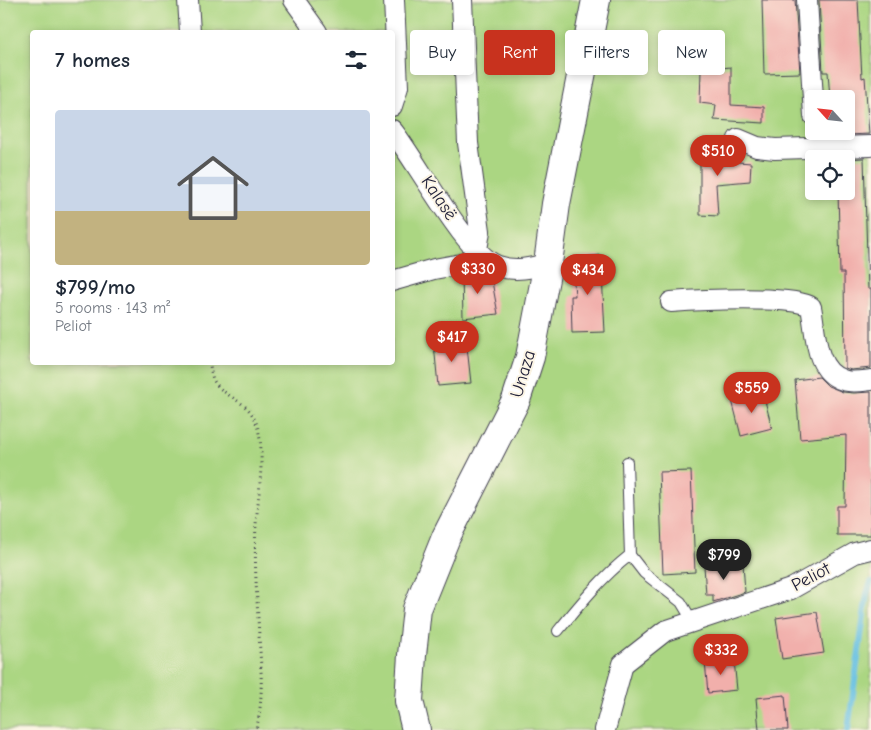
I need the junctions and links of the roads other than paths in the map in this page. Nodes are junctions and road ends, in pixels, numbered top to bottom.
1 (188, 0) edge
2 (294, 0) edge
3 (462, 0) edge
4 (596, 0) edge
5 (807, 0) edge
6 (398, 1) edge
7 (190, 30) edge
8 (316, 30) edge
9 (812, 90) edge
10 (395, 96) edge
11 (395, 134) edge
12 (738, 139) dead end
13 (815, 140) edge
14 (871, 146) edge
15 (476, 250) junction
16 (548, 263) junction
17 (395, 280) edge
18 (671, 302) dead end
19 (871, 380) edge
20 (627, 462) dead end
21 (871, 549) edge
22 (630, 555) junction
23 (694, 622) junction
24 (558, 632) dead end
25 (416, 730) edge
26 (606, 730) edge

1 - 7 street
2 - 8 street
3 - 15 street
4 - 16 main road, Unaza
5 - 9 street
6 - 10 street
11 - 15 street, Kalasë
12 - 13 street
13 - 14 street
15 - 16 street, Kalasë
15 - 17 street
16 - 25 main road, Unaza
18 - 19 street
20 - 22 lane
21 - 23 street, Peliot
22 - 23 lane
22 - 24 lane
23 - 26 street, Peliot

